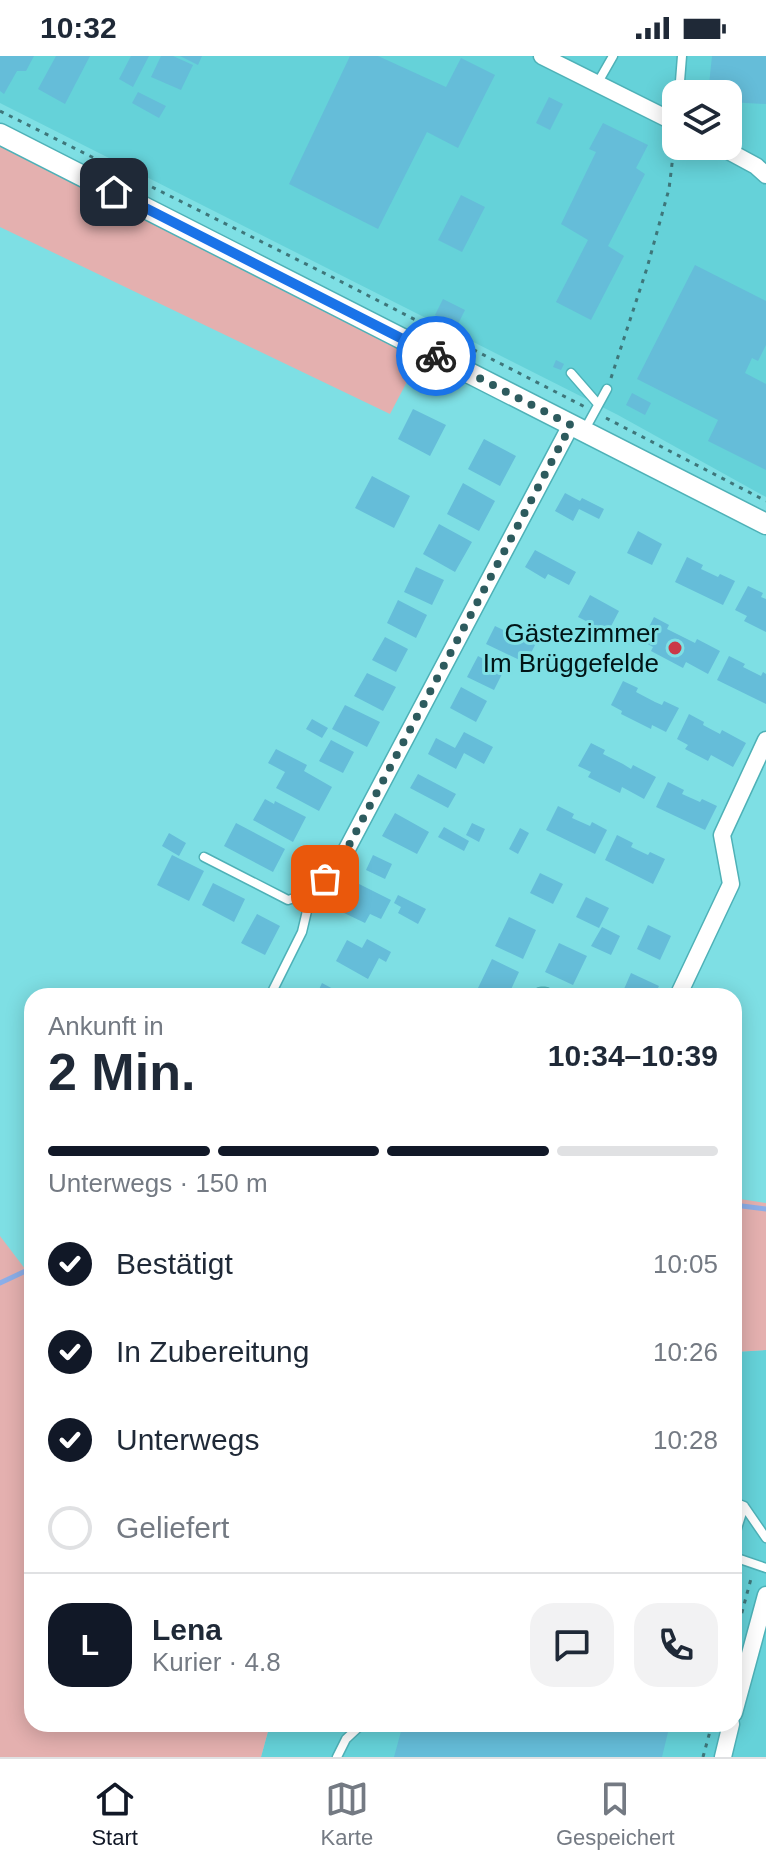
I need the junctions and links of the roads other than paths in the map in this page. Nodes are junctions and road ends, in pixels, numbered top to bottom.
1 (542, 56) edge
2 (613, 56) edge
3 (682, 56) edge
4 (680, 80) edge
5 (597, 84) junction
6 (662, 116) edge
7 (0, 134) edge
8 (742, 158) edge
9 (766, 175) edge
10 (571, 373) dead end
11 (607, 389) road end
12 (596, 408) junction
13 (577, 428) junction
14 (766, 524) edge
15 (766, 740) edge
16 (204, 857) dead end
17 (311, 893) junction
18 (274, 988) edge
19 (682, 988) edge
20 (744, 1506) joint
21 (742, 1512) edge
22 (766, 1538) edge
23 (742, 1560) edge
24 (762, 1566) edge
25 (766, 1595) edge
26 (742, 1684) edge
27 (353, 1732) edge
28 (729, 1732) edge
29 (337, 1757) edge
30 (723, 1757) edge

1 - 5 street
2 - 5 lane
3 - 4 lane
5 - 6 street
7 - 13 street
8 - 9 street
10 - 12 lane
11 - 12 lane
12 - 13 lane
13 - 14 street
13 - 17 street
15 - 19 street
16 - 17 lane
17 - 18 lane
20 - 21 lane
20 - 22 lane
23 - 24 lane
25 - 26 street
27 - 29 lane
28 - 30 street

